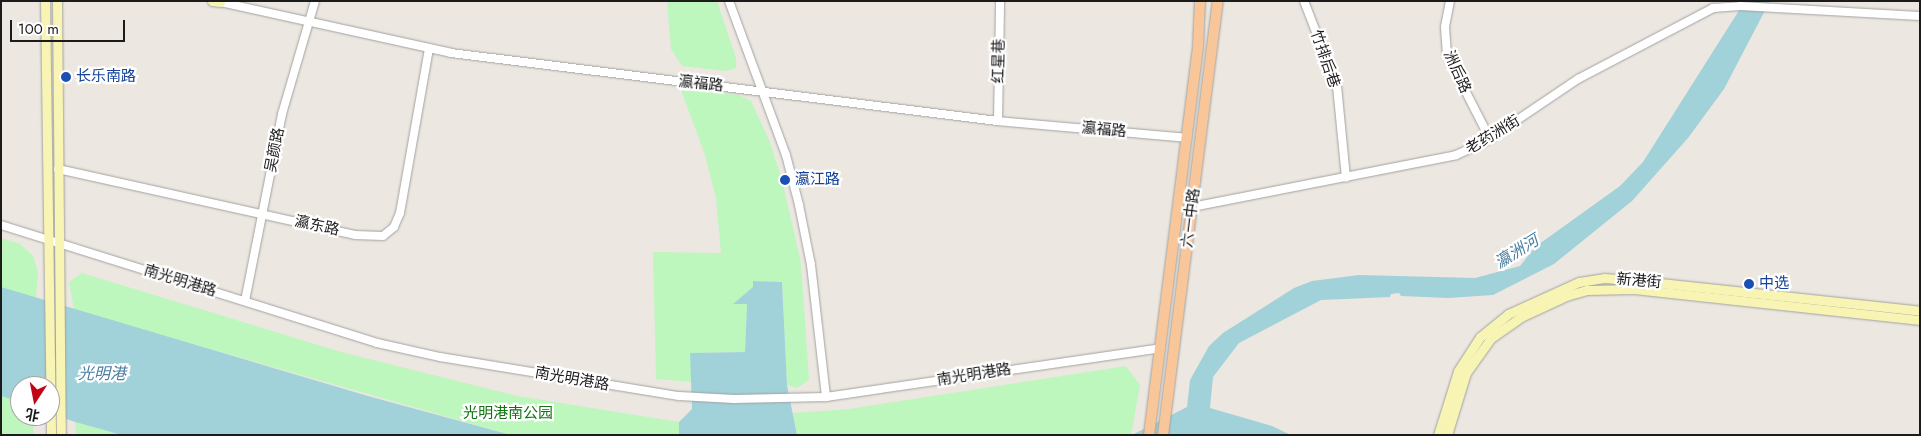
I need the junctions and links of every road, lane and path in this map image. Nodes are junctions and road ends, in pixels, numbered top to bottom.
1 (45, 1) edge
2 (56, 1) edge
3 (315, 1) edge
4 (729, 1) edge
5 (1000, 1) edge
6 (1200, 1) edge
7 (1218, 1) edge
8 (1304, 1) edge
9 (1450, 1) edge
10 (216, 2) edge
11 (1920, 16) edge
12 (308, 22) junction
13 (429, 49) junction
14 (761, 90) junction
15 (998, 121) junction
16 (1187, 138) junction
17 (1490, 139) junction
18 (58, 169) junction
19 (1346, 178) junction
20 (1192, 207) junction
21 (262, 214) junction
22 (1, 225) edge
23 (48, 239) junction
24 (60, 243) junction
25 (245, 301) junction
26 (1920, 311) edge
27 (1920, 320) edge
28 (1160, 348) junction
29 (50, 376) edge
30 (826, 397) junction
31 (61, 435) edge
32 (1149, 435) edge
33 (1163, 435) edge
34 (1438, 435) edge
35 (1447, 435) edge

1 - 23 main road
2 - 18 main road
3 - 12 street, 吴颜路
4 - 14 street
5 - 15 street, 红星巷
6 - 16 main road, 六一中路
7 - 20 main road, 六一中路
8 - 19 street, 竹排后巷
9 - 17 street, 洲后路
10 - 12 street, 瀛福路
11 - 17 street, 老药洲街
12 - 13 street, 瀛福路
12 - 21 street, 吴颜路
13 - 14 street, 瀛福路
13 - 21 street, 瀛东路
14 - 15 street, 瀛福路
14 - 30 street
15 - 16 street, 瀛福路
16 - 28 main road, 六一中路
17 - 19 street, 老药洲街
18 - 21 street, 瀛东路
18 - 24 main road
19 - 20 street, 老药洲街
20 - 33 main road, 六一中路
21 - 25 street, 吴颜路
22 - 23 street, 南光明港路
23 - 24 street, 南光明港路
23 - 29 main road
24 - 25 street, 南光明港路
24 - 31 main road
25 - 30 street, 南光明港路
26 - 34 main road, 新港街
27 - 35 main road, 新港街
28 - 30 street, 南光明港路
28 - 32 main road, 六一中路

